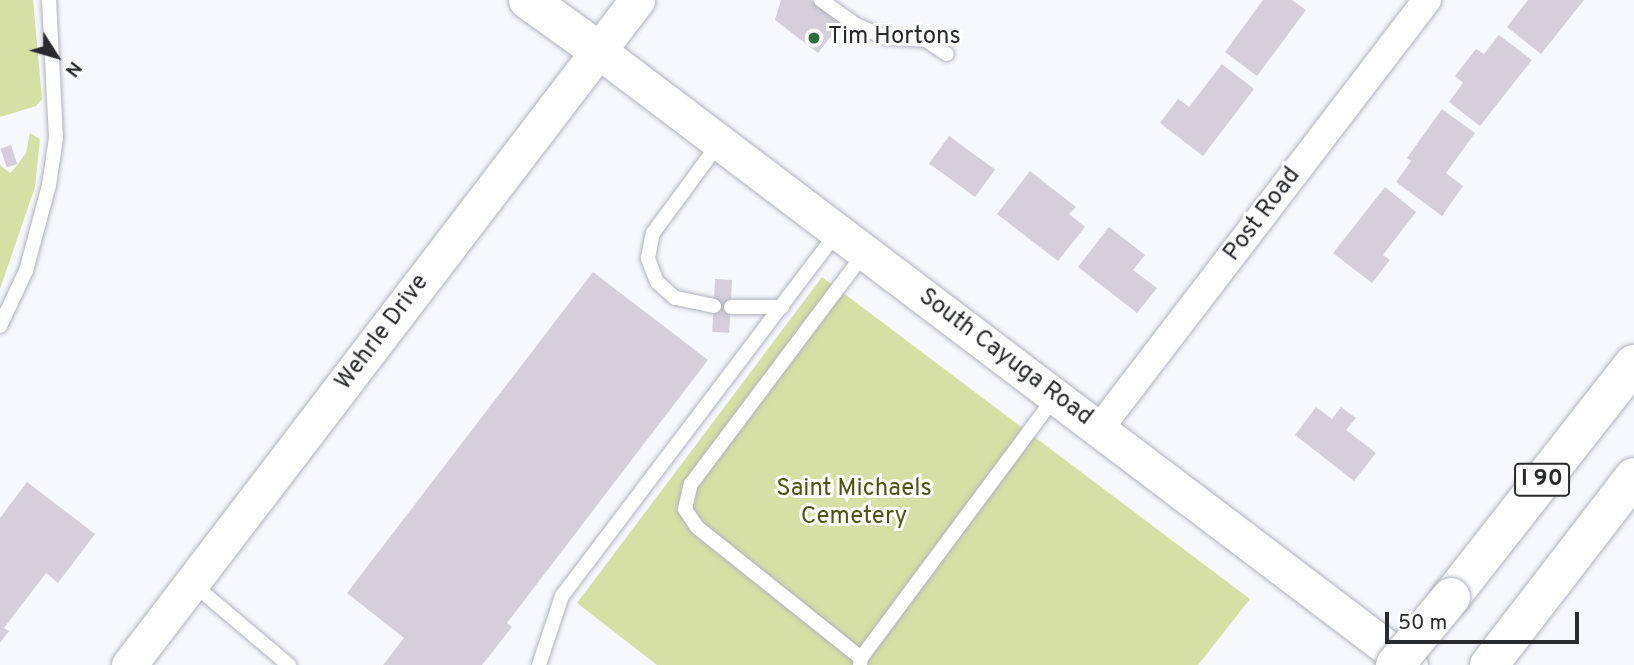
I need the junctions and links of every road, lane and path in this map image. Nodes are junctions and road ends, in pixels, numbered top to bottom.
1 (49, 0) edge
2 (528, 0) edge
3 (638, 0) edge
4 (821, 0) edge
5 (1427, 0) edge
6 (599, 51) junction
7 (947, 54) dead end
8 (720, 142) junction
9 (838, 231) junction
10 (866, 251) junction
11 (714, 306) dead end
12 (731, 307) dead end
13 (782, 307) junction
14 (0, 326) edge
15 (1634, 363) edge
16 (1056, 396) junction
17 (1099, 429) junction
18 (1634, 477) edge
19 (192, 583) junction
20 (1499, 653) edge
21 (861, 662) edge
22 (129, 665) edge
23 (289, 665) edge
24 (539, 665) edge
25 (1395, 665) edge
26 (1410, 665) edge

1 - 14 lane
2 - 6 main road
3 - 6 street, Wehrle Drive
4 - 7 lane
5 - 17 street, Post Road
6 - 8 street, South Cayuga Road
6 - 19 street, Wehrle Drive
8 - 9 street, South Cayuga Road
8 - 11 lane
9 - 10 street, South Cayuga Road
9 - 13 lane
10 - 16 street, South Cayuga Road
10 - 21 lane
12 - 13 lane
13 - 24 lane
15 - 25 main road, I 90, bridge
16 - 17 street, South Cayuga Road
16 - 21 lane
17 - 26 street, South Cayuga Road
18 - 20 main road
19 - 22 street, Wehrle Drive
19 - 23 lane

